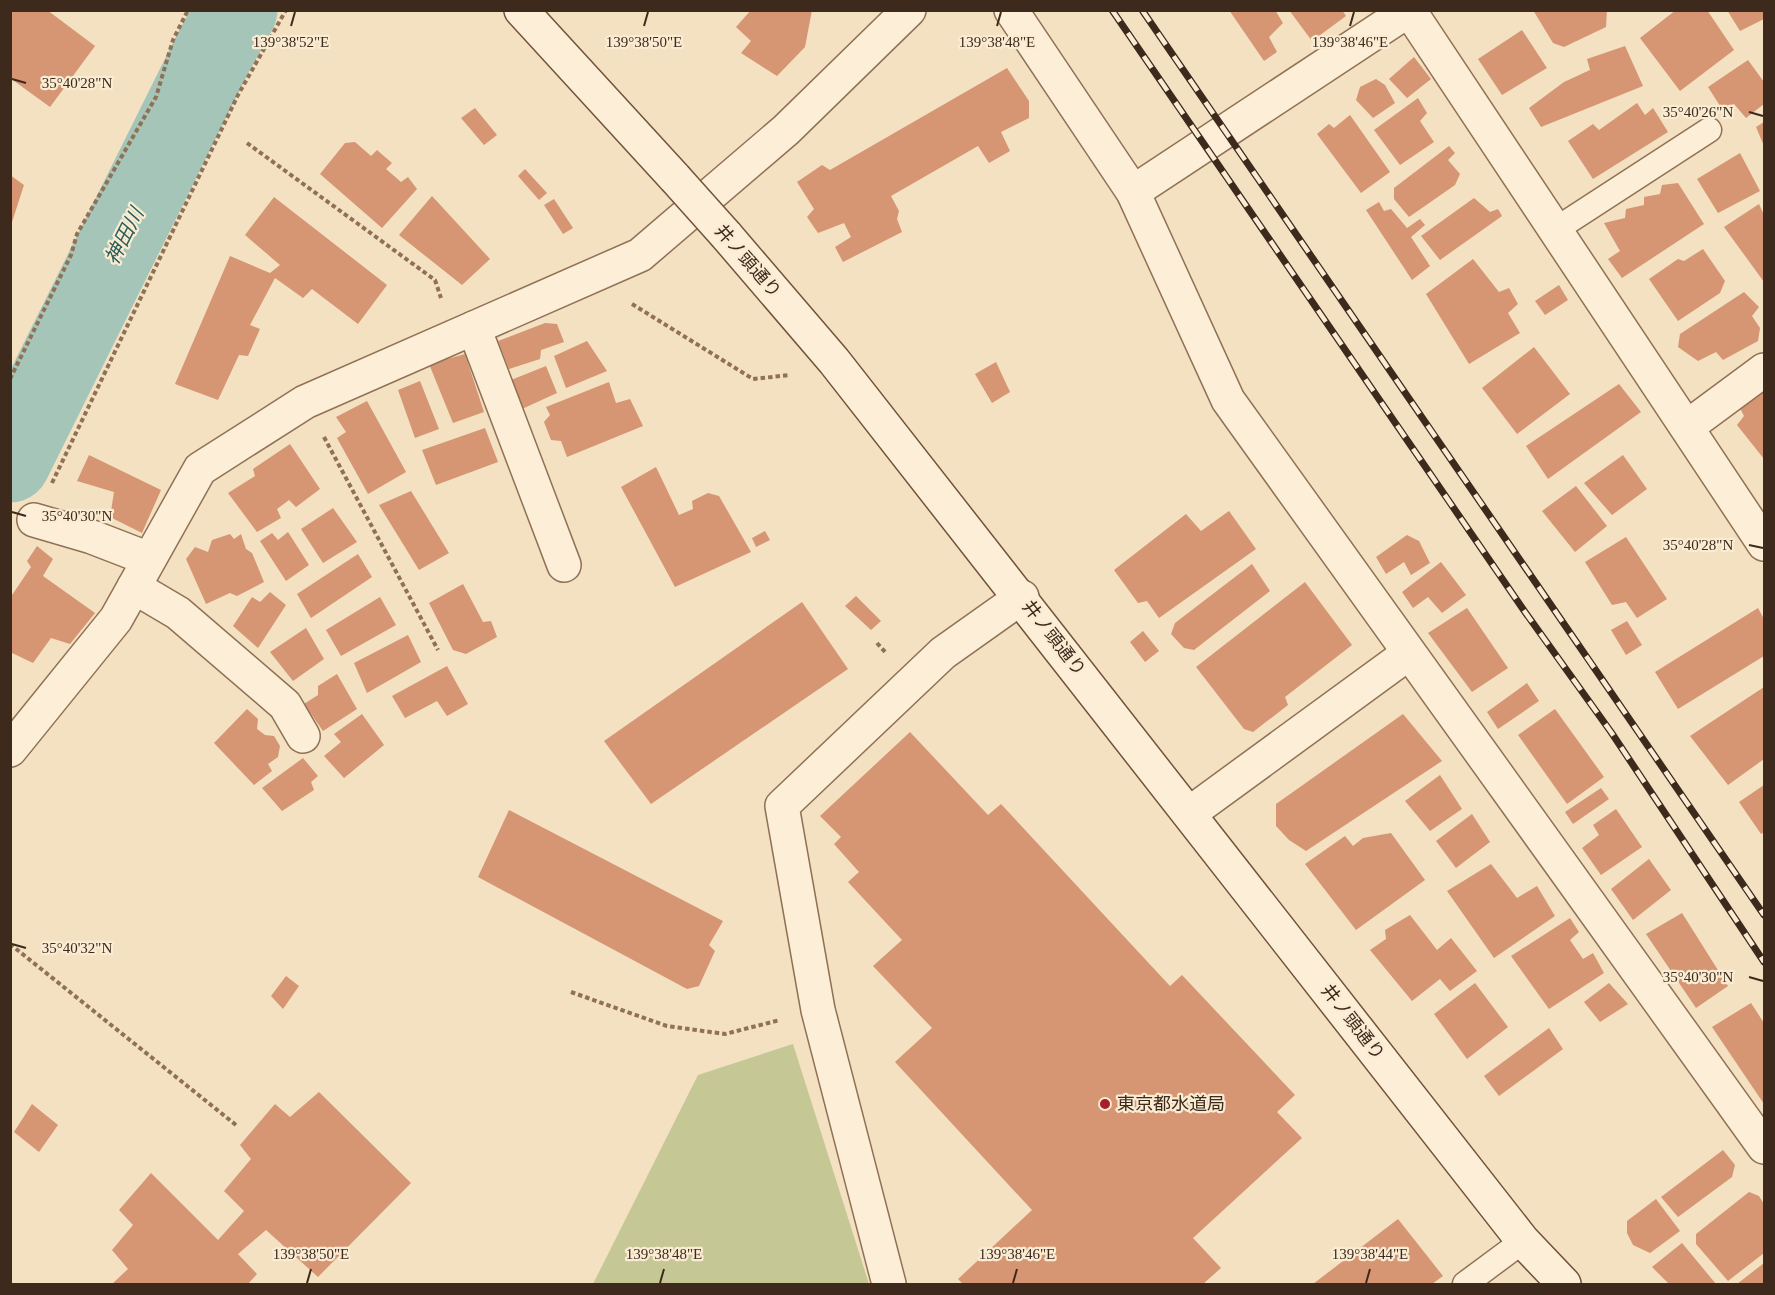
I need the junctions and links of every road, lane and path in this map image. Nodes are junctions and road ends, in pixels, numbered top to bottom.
1 (188, 10) edge
2 (286, 10) edge
3 (521, 10) edge
4 (909, 10) edge
5 (1011, 10) edge
6 (1409, 10) edge
7 (1709, 130) dead end
8 (247, 143) dead end
9 (1133, 192) junction
10 (1555, 230) junction
11 (600, 274) junction
12 (464, 332) junction
13 (1764, 370) edge
14 (790, 375) dead end
15 (10, 380) edge
16 (305, 402) junction
17 (1687, 427) junction
18 (34, 520) joint
19 (1764, 544) edge
20 (564, 565) dead end
21 (141, 573) junction
22 (1022, 597) junction
23 (438, 650) dead end
24 (1409, 653) junction
25 (303, 736) dead end
26 (10, 750) edge
27 (1190, 813) junction
28 (10, 944) edge
29 (571, 992) dead end
30 (818, 1011) junction
31 (236, 1125) dead end
32 (1764, 1147) edge
33 (1523, 1241) junction
34 (889, 1284) edge
35 (1465, 1284) edge
36 (1564, 1284) edge

1 - 15 path
2 - 18 path
3 - 22 street, 井ノ頭通り, bridge
4 - 11 street
5 - 9 street
6 - 9 street
6 - 10 street
7 - 10 lane
8 - 12 path
9 - 24 street
10 - 17 street
11 - 12 street
11 - 14 path
12 - 16 street
12 - 20 street
13 - 17 street
16 - 21 street
16 - 23 path
17 - 19 street
18 - 21 street
21 - 25 street
21 - 26 street
22 - 27 street, 井ノ頭通り
22 - 30 street
24 - 27 street
24 - 32 street
27 - 33 street, 井ノ頭通り
28 - 31 path
29 - 30 path
30 - 34 street
33 - 35 lane
33 - 36 street, 井ノ頭通り

